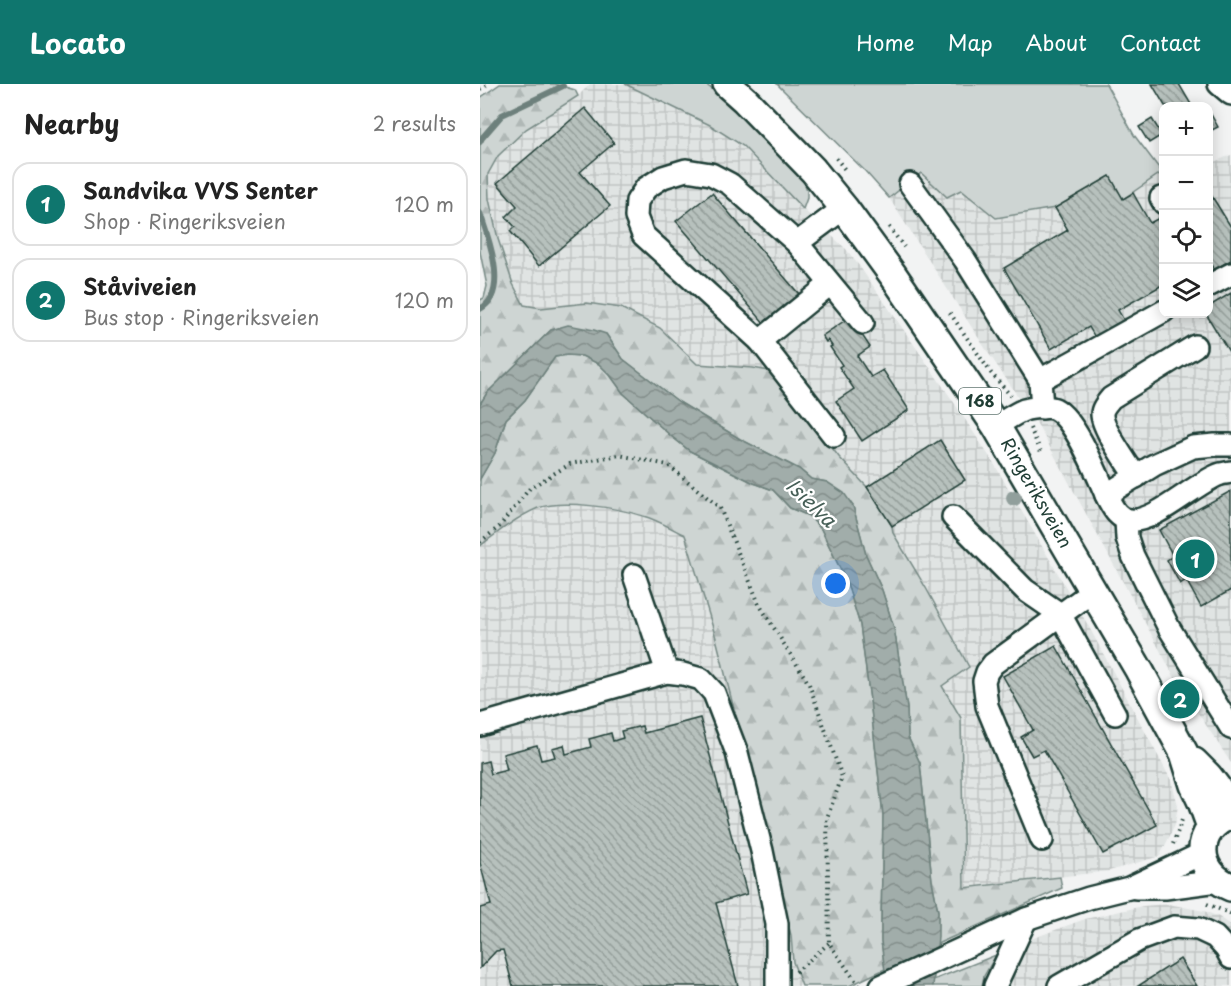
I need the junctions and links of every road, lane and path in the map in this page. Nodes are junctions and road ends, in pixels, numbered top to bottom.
1 (489, 84) edge
2 (727, 84) edge
3 (1219, 84) edge
4 (480, 89) edge
5 (1231, 94) edge
6 (910, 184) dead end
7 (844, 208) junction
8 (797, 243) junction
9 (1231, 274) edge
10 (1213, 283) edge
11 (830, 284) junction
12 (1159, 314) edge
13 (863, 323) dead end
14 (760, 341) junction
15 (1196, 346) dead end
16 (1040, 380) junction
17 (1042, 408) junction
18 (996, 426) junction
19 (834, 436) dead end
20 (1231, 445) edge
21 (1231, 472) edge
22 (1136, 477) junction
23 (1106, 495) junction
24 (953, 517) dead end
25 (1126, 520) junction
26 (480, 542) edge
27 (634, 575) dead end
28 (1094, 591) junction
29 (1060, 614) junction
30 (667, 672) junction
31 (1115, 714) dead end
32 (480, 725) edge
33 (1231, 728) edge
34 (1184, 753) junction
35 (1231, 806) edge
36 (1184, 812) dead end
37 (1221, 821) edge
38 (1042, 840) dead end
39 (1169, 852) dead end
40 (1203, 853) junction
41 (1129, 888) junction
42 (1217, 890) edge
43 (1231, 914) edge
44 (1026, 919) junction
45 (829, 943) junction
46 (1231, 958) edge
47 (784, 980) edge
48 (858, 986) edge
49 (880, 986) edge
50 (995, 986) edge
51 (1059, 986) edge

1 - 4 path
2 - 7 main road, Ringeriksveien / 168
3 - 5 street
6 - 16 street
7 - 8 street
7 - 18 main road, Ringeriksveien / 168
8 - 11 street
8 - 14 street
9 - 10 street
11 - 13 street
11 - 14 street
12 - 16 street
14 - 19 street
15 - 22 street
16 - 17 street
17 - 18 street
17 - 23 street
18 - 28 main road, Ringeriksveien / 168
20 - 22 street
21 - 25 street
22 - 23 street
23 - 25 street
24 - 29 street
25 - 33 street
26 - 45 path
27 - 30 street
28 - 29 street
28 - 34 main road, Ringeriksveien / 168
29 - 31 street
29 - 38 street
30 - 32 street
30 - 47 street
34 - 35 main road, Ringeriksveien / 168
34 - 37 main road, Ringeriksveien / 168
36 - 39 path
37 - 40 main road, 168
40 - 41 street
40 - 42 main road
41 - 42 street
41 - 44 street
42 - 43 path
44 - 49 street
44 - 50 street
45 - 47 path
45 - 48 path
46 - 51 street

